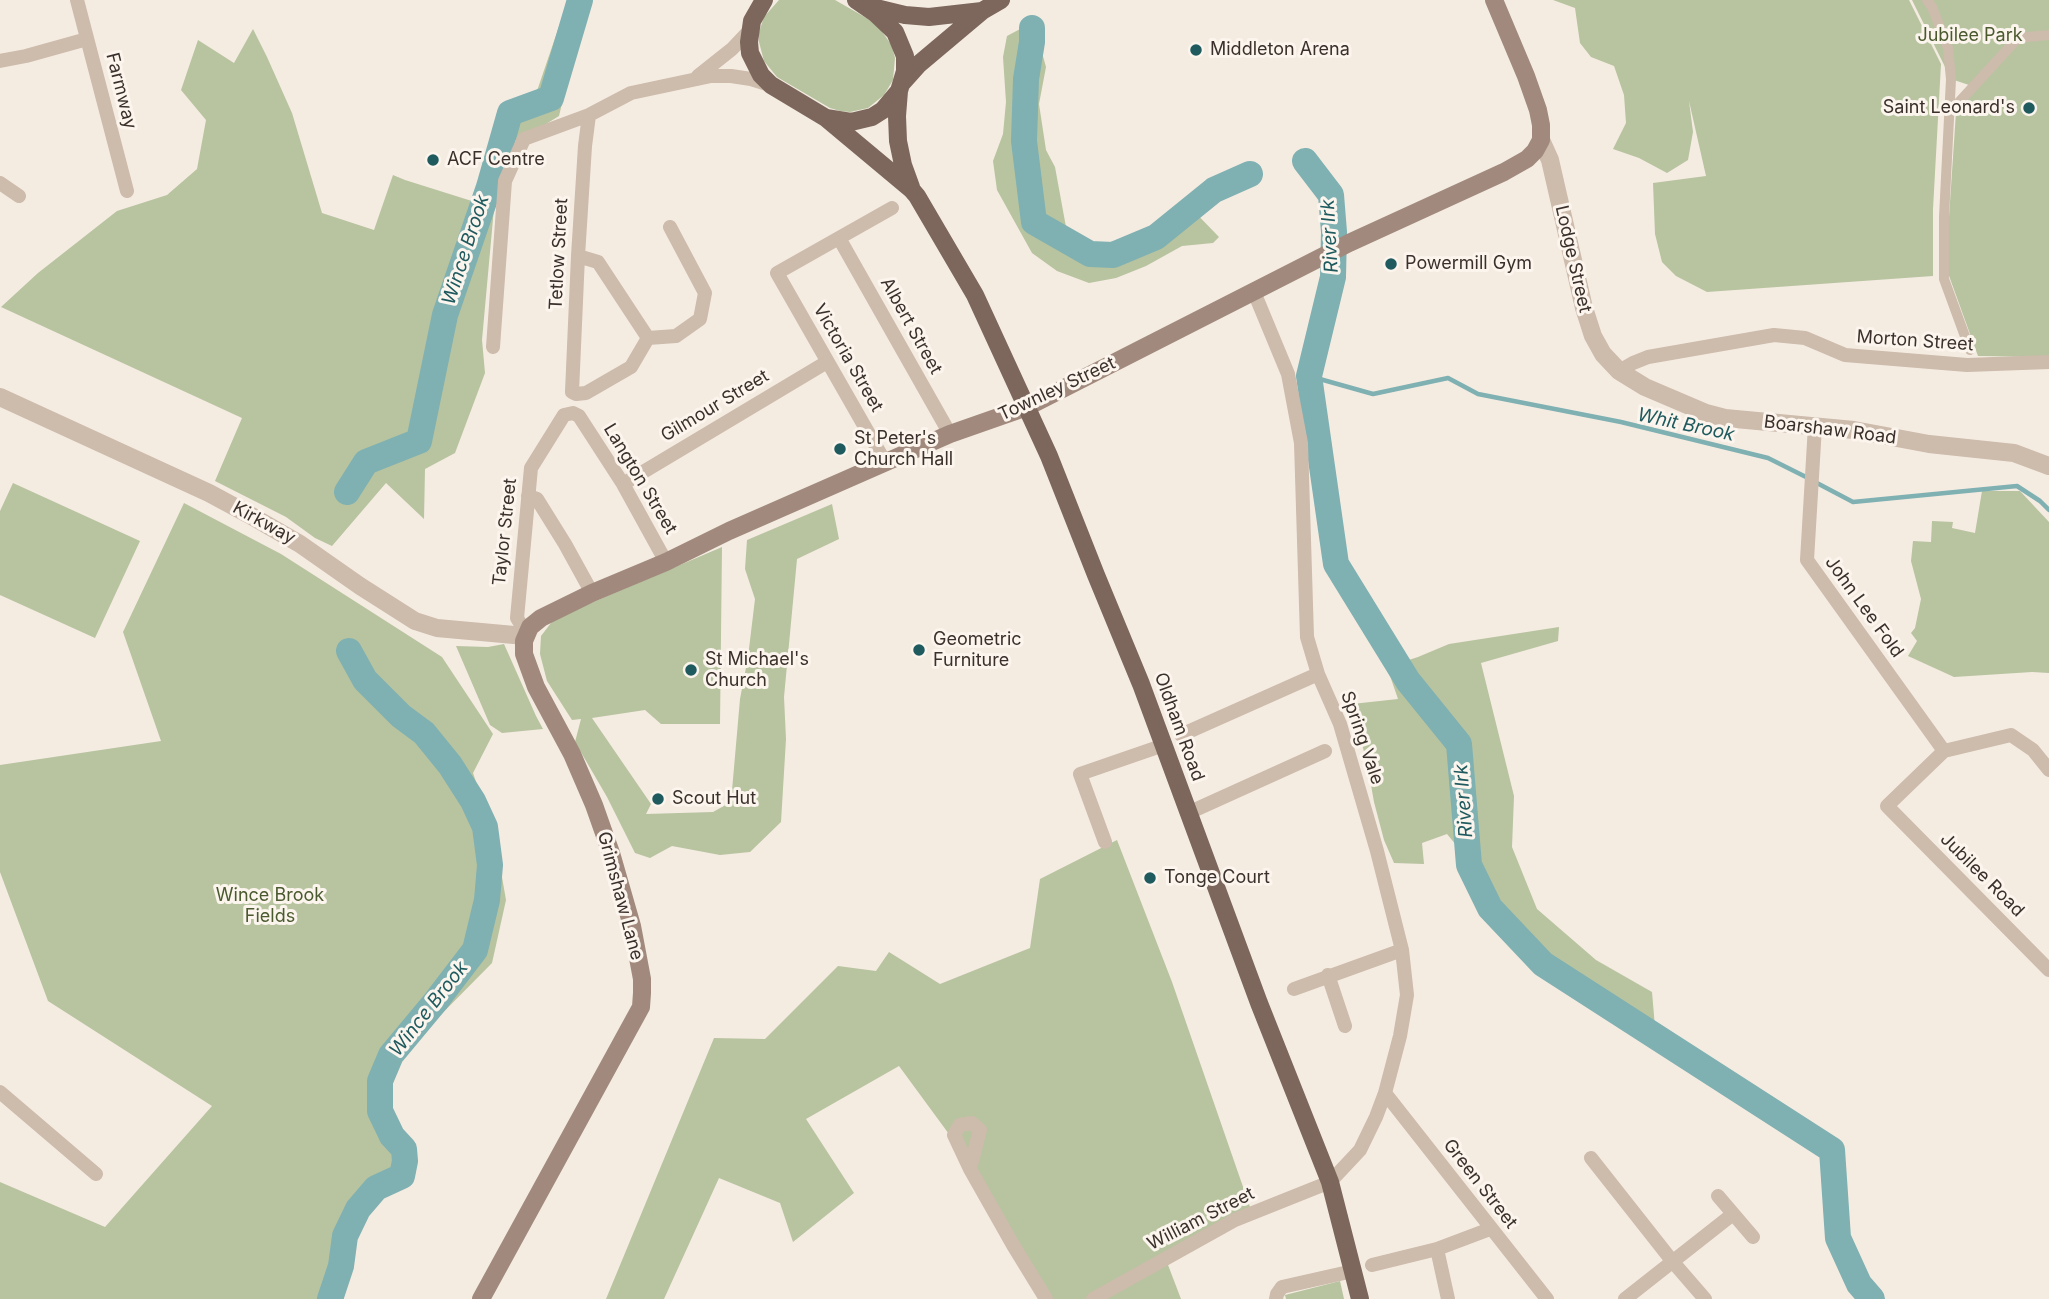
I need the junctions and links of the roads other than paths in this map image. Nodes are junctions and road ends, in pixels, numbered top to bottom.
1 (77, 0) edge
2 (1001, 0) edge
3 (1494, 0) edge
4 (1927, 0) edge
5 (857, 1) edge
6 (759, 4) edge
7 (982, 11) junction
8 (750, 30) junction
9 (2049, 35) edge
10 (88, 39) junction
11 (0, 61) edge
12 (691, 81) junction
13 (771, 85) junction
14 (900, 87) junction
15 (1949, 113) junction
16 (589, 115) junction
17 (826, 118) junction
18 (1541, 140) junction
19 (0, 183) edge
20 (911, 189) junction
21 (127, 191) dead end
22 (19, 195) dead end
23 (892, 208) dead end
24 (670, 227) dead end
25 (839, 237) junction
26 (578, 256) junction
27 (1254, 292) junction
28 (648, 338) junction
29 (493, 347) dead end
30 (1970, 349) joint
31 (827, 362) junction
32 (2049, 362) edge
33 (1973, 365) junction
34 (1619, 371) junction
35 (0, 397) edge
36 (1027, 407) junction
37 (579, 416) joint
38 (1815, 426) junction
39 (950, 434) junction
40 (886, 462) junction
41 (2049, 466) edge
42 (622, 484) junction
43 (527, 496) junction
44 (666, 562) junction
45 (592, 593) junction
46 (527, 633) junction
47 (1318, 674) junction
48 (1181, 735) dead end
49 (1164, 745) junction
50 (1325, 751) dead end
51 (1944, 751) junction
52 (2049, 770) edge
53 (1188, 813) junction
54 (1105, 842) dead end
55 (1402, 950) junction
56 (2049, 970) edge
57 (1328, 975) junction
58 (1294, 989) dead end
59 (1345, 1026) dead end
60 (0, 1092) edge
61 (1385, 1093) junction
62 (1591, 1157) dead end
63 (970, 1169) dead end
64 (96, 1174) dead end
65 (1330, 1182) junction
66 (1718, 1196) dead end
67 (1733, 1214) junction
68 (1490, 1229) junction
69 (1753, 1237) dead end
70 (1437, 1249) junction
71 (1673, 1262) junction
72 (1372, 1265) dead end
73 (1353, 1271) junction
74 (1279, 1293) edge
75 (481, 1299) edge
76 (1046, 1299) edge
77 (1093, 1299) edge
78 (1360, 1299) edge
79 (1448, 1299) edge
80 (1547, 1299) edge
81 (1625, 1299) edge
82 (1705, 1299) edge

1 - 10 street, Farmway
2 - 7 main road
3 - 18 main road
4 - 15 street
5 - 7 main road
5 - 14 main road, Oldham Road
6 - 8 main road
7 - 14 main road
8 - 12 street
8 - 13 main road
9 - 15 street
10 - 11 street
10 - 21 street, Farmway
12 - 13 street
12 - 16 street
13 - 17 main road, Oldham Road
14 - 17 main road
14 - 20 main road, Oldham Road
15 - 30 street
16 - 26 street, Tetlow Street
16 - 29 street
17 - 20 main road, Oldham Road
18 - 27 main road, Townley Street
18 - 34 street, Lodge Street
19 - 22 street
20 - 36 main road, Oldham Road
23 - 25 street
24 - 28 street
25 - 31 street, Victoria Street
25 - 39 street, Albert Street
26 - 28 street
26 - 28 street, Tetlow Street
27 - 36 main road, Townley Street
27 - 47 street, Spring Vale
30 - 33 street
31 - 40 street, Victoria Street
31 - 42 street, Gilmour Street
32 - 33 street, Morton Street
33 - 34 street, Morton Street
34 - 38 street, Boarshaw Road
35 - 46 street, Kirkway
36 - 39 main road, Townley Street
36 - 49 main road, Oldham Road
37 - 42 street, Langton Street
37 - 43 street, Taylor Street
38 - 41 street, Boarshaw Road
38 - 51 street, John Lee Fold
39 - 40 main road, Townley Street
40 - 44 main road, Townley Street
42 - 44 street, Langton Street
43 - 45 street
43 - 46 street, Taylor Street
44 - 45 main road, Townley Street
45 - 46 main road, Townley Street
46 - 75 main road, Grimshaw Lane
47 - 48 street
47 - 55 street, Spring Vale
49 - 53 main road, Oldham Road
49 - 54 street
50 - 53 street
51 - 52 street
51 - 56 street, Jubilee Road
53 - 65 main road, Oldham Road
55 - 57 street
55 - 61 street, Spring Vale
57 - 58 street
57 - 59 street
60 - 64 street
61 - 65 street, Spring Vale
61 - 68 street, Green Street
62 - 71 street
63 - 76 street
65 - 73 main road, Oldham Road
65 - 77 street, William Street
66 - 67 street
67 - 69 street
67 - 71 street
68 - 70 street
68 - 80 street, Green Street
70 - 72 street
70 - 79 street
71 - 81 street
71 - 82 street
73 - 74 street
73 - 78 main road, Oldham Road

